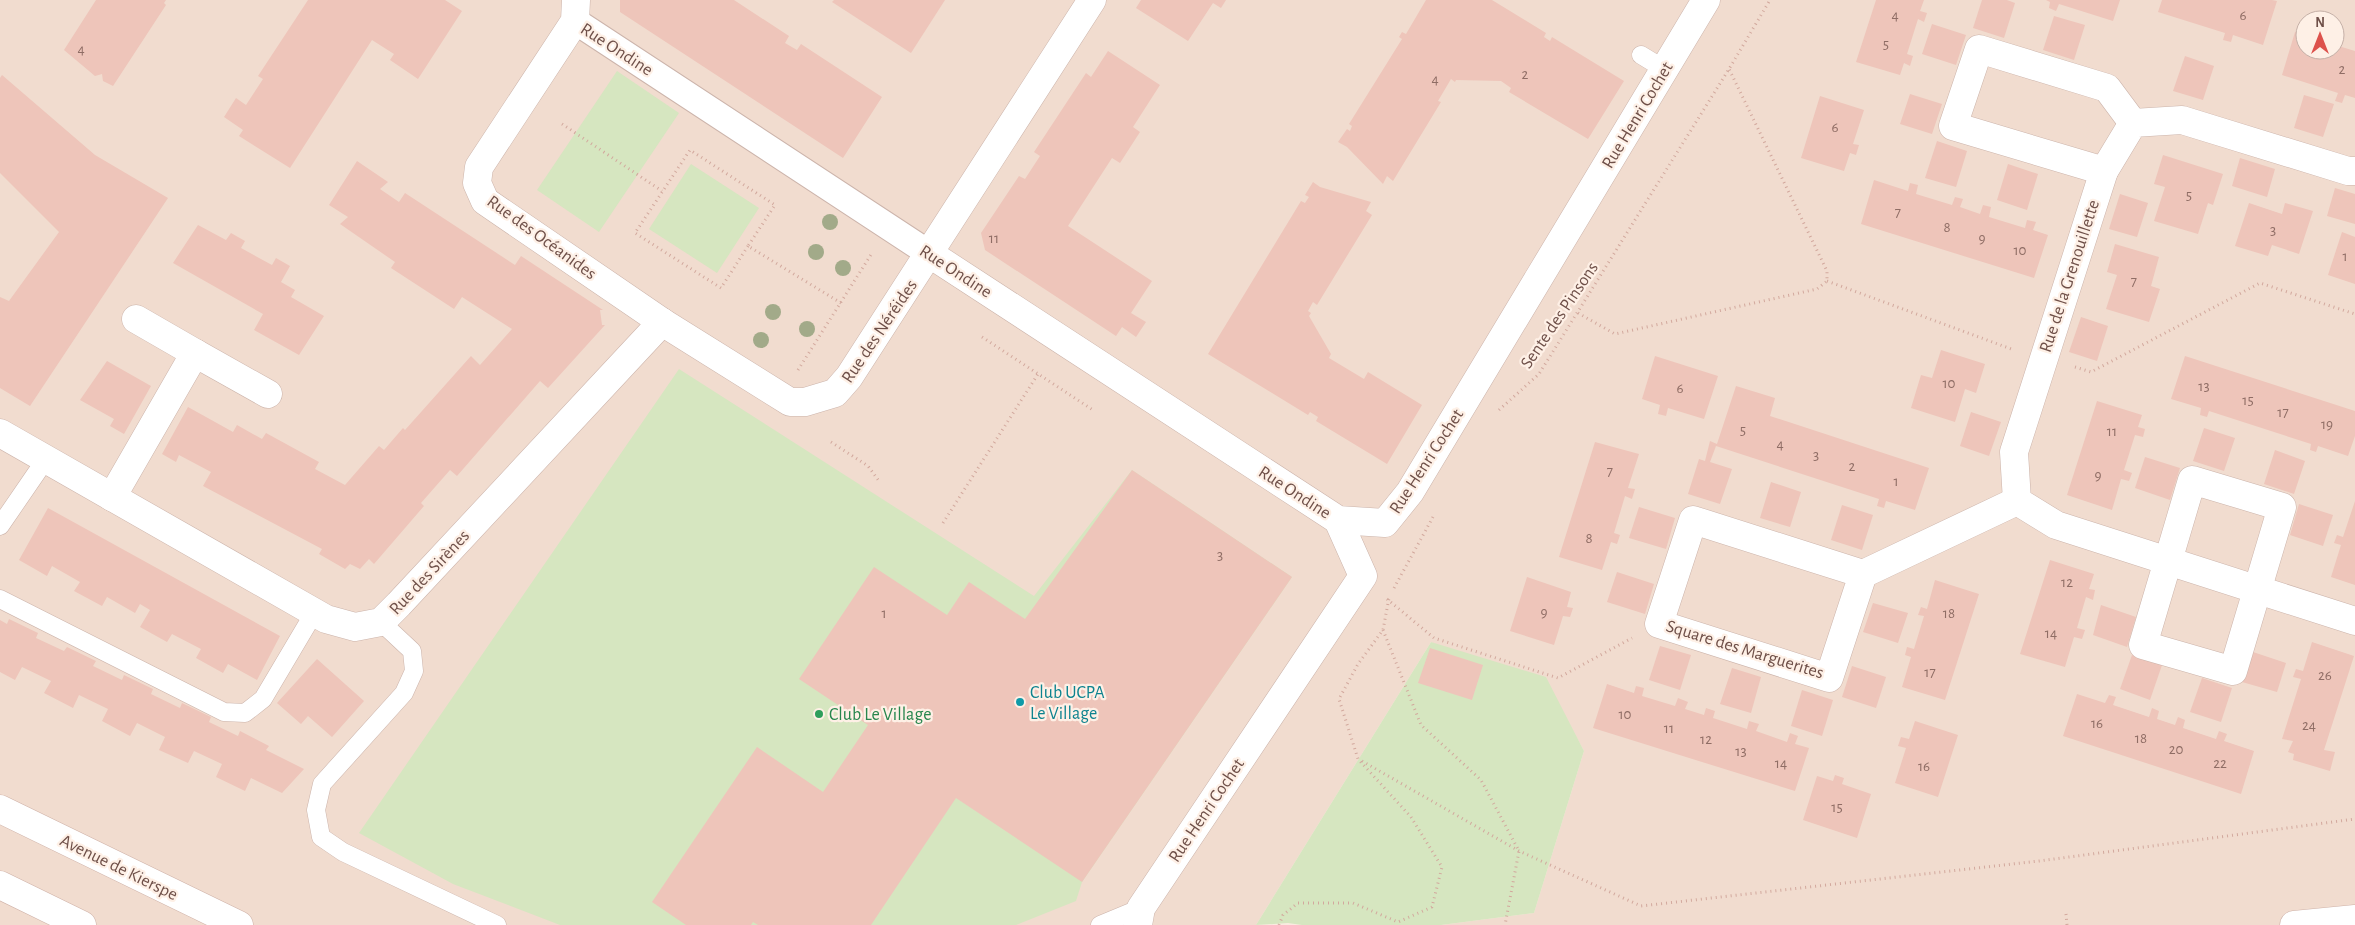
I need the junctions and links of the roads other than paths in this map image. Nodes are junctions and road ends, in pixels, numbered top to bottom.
1 (1092, 0) edge
2 (1706, 0) edge
3 (576, 11) edge
4 (1641, 55) dead end
5 (1664, 69) junction
6 (2133, 123) junction
7 (2104, 171) junction
8 (2355, 171) edge
9 (930, 254) junction
10 (136, 319) dead end
11 (662, 322) junction
12 (195, 353) junction
13 (268, 394) dead end
14 (0, 433) edge
15 (46, 459) junction
16 (112, 497) junction
17 (2017, 501) junction
18 (1338, 520) junction
19 (0, 526) edge
20 (2168, 562) junction
21 (1862, 574) junction
22 (2257, 589) junction
23 (0, 599) edge
24 (314, 613) junction
25 (2355, 621) edge
26 (381, 622) junction
27 (0, 810) edge
28 (0, 886) edge
29 (1139, 916) edge
30 (2355, 919) edge
31 (82, 925) edge
32 (239, 925) edge
33 (497, 925) edge
34 (1100, 925) edge
35 (2294, 925) edge

1 - 9 street, Rue des Néréides
2 - 5 street, Rue Henri Cochet
3 - 9 street, Rue Ondine
3 - 11 street, Rue des Océanides
4 - 5 lane
5 - 18 street, Rue Henri Cochet
6 - 7 street, Rue de la Grenouillette
6 - 7 street
6 - 8 street
7 - 17 street, Rue de la Grenouillette
9 - 11 street, Rue des Néréides
9 - 18 street, Rue Ondine
10 - 12 street
11 - 26 street, Rue des Sirènes
12 - 13 street
12 - 16 street
14 - 15 street, Rue des Sirènes
15 - 16 street, Rue des Sirènes
15 - 19 lane
16 - 24 street, Rue des Sirènes
17 - 20 street
17 - 21 street
18 - 29 street, Rue Henri Cochet
20 - 22 street
20 - 22 street
20 - 22 street
21 - 21 street, Square des Marguerites
22 - 25 street
23 - 24 lane
24 - 26 street, Rue des Sirènes
26 - 33 lane
27 - 32 street, Avenue de Kierspe
28 - 31 street
29 - 34 lane
30 - 35 street

